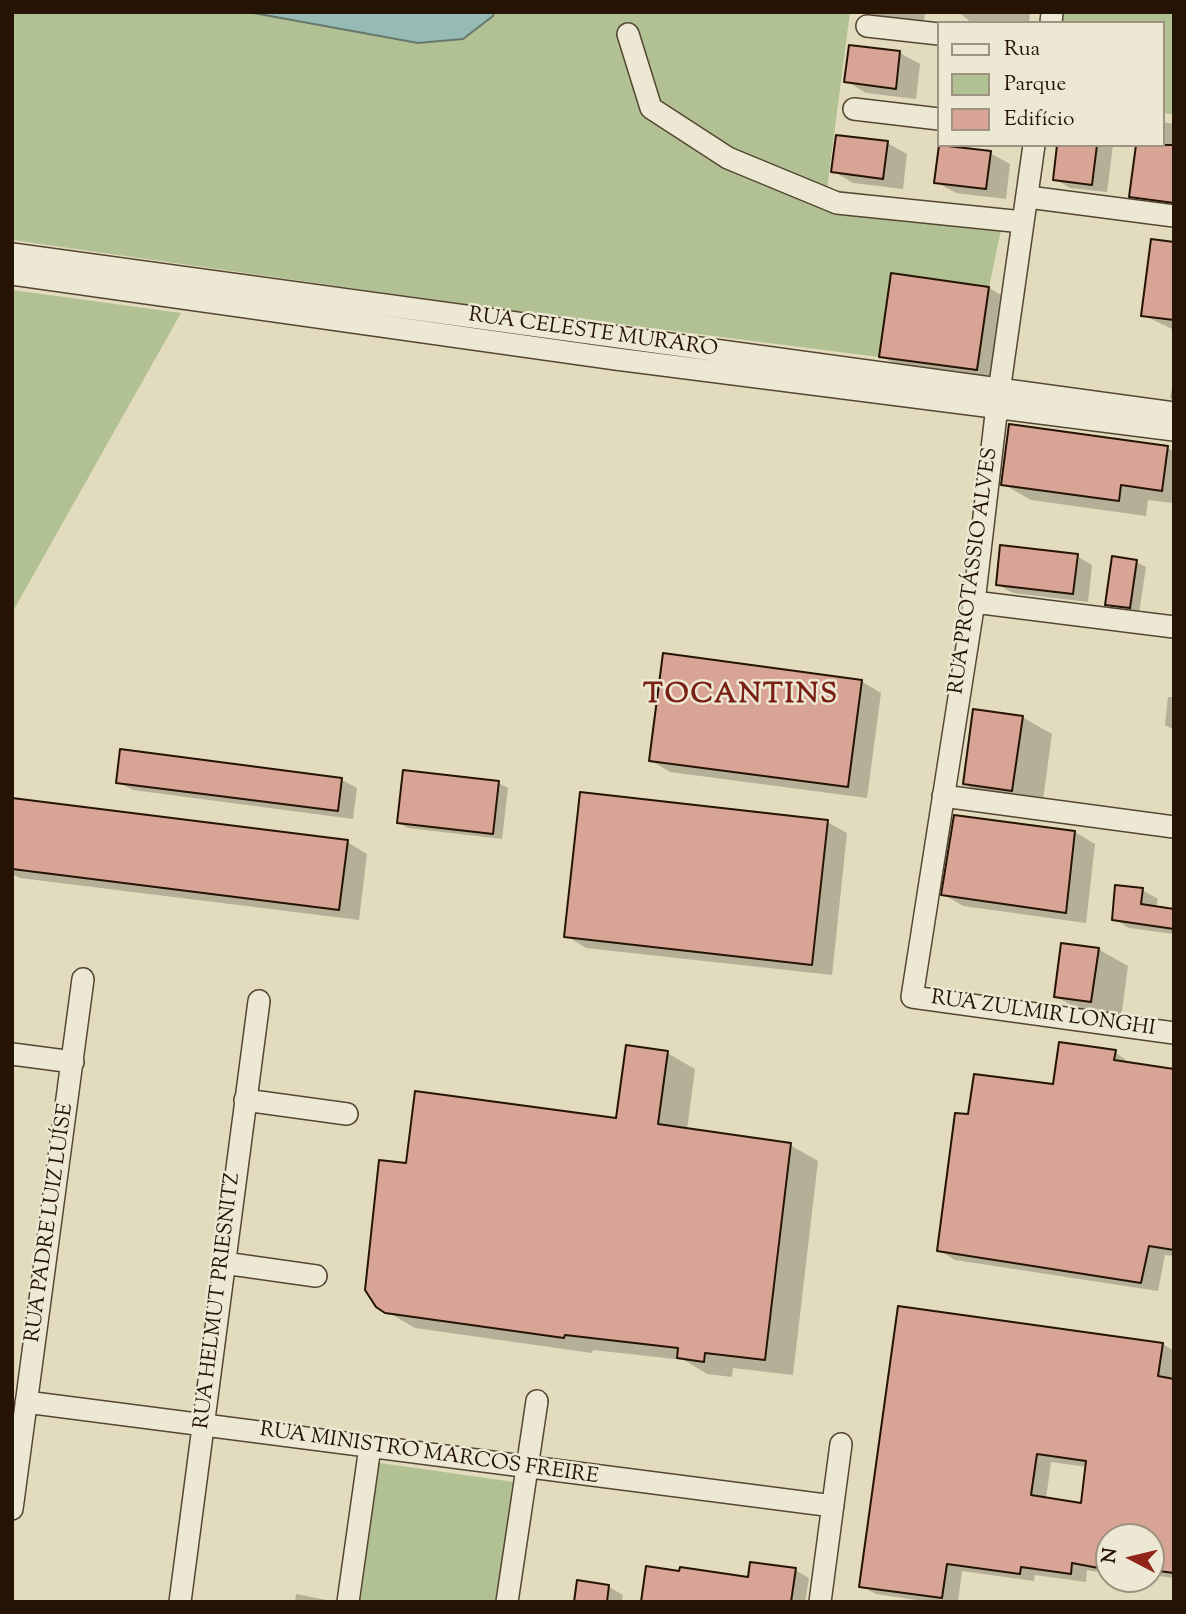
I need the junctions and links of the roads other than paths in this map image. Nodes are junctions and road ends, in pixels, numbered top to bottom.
1 (867, 26) dead end
2 (628, 34) dead end
3 (937, 34) edge
4 (854, 108) dead end
5 (937, 119) edge
6 (1034, 147) edge
7 (1028, 197) junction
8 (1174, 216) edge
9 (1023, 222) junction
10 (12, 254) edge
11 (12, 274) edge
12 (998, 397) junction
13 (1174, 413) edge
14 (1174, 430) edge
15 (974, 602) junction
16 (1174, 627) edge
17 (943, 796) junction
18 (1174, 827) edge
19 (83, 979) dead end
20 (912, 997) joint
21 (259, 1001) dead end
22 (1174, 1032) edge
23 (12, 1054) edge
24 (73, 1062) junction
25 (245, 1100) junction
26 (347, 1114) dead end
27 (224, 1263) junction
28 (316, 1276) dead end
29 (537, 1401) dead end
30 (26, 1402) junction
31 (203, 1424) junction
32 (841, 1444) dead end
33 (370, 1447) junction
34 (526, 1468) junction
35 (832, 1506) junction
36 (12, 1509) edge
37 (180, 1602) edge
38 (348, 1602) edge
39 (506, 1602) edge
40 (820, 1602) edge

1 - 3 street
2 - 9 street
4 - 5 street
6 - 7 street, RUA PROTÁSSIO ALVES
7 - 8 street
7 - 9 street, RUA PROTÁSSIO ALVES
9 - 12 street, RUA PROTÁSSIO ALVES
10 - 12 street, RUA CELESTE MURARO
11 - 12 street, RUA CELESTE MURARO
12 - 13 street, RUA CELESTE MURARO
12 - 14 street, RUA CELESTE MURARO
12 - 15 street, RUA PROTÁSSIO ALVES
15 - 16 street
15 - 17 street, RUA PROTÁSSIO ALVES
17 - 18 street
17 - 20 street, RUA PROTÁSSIO ALVES
19 - 24 street, RUA PADRE LUIZ LUÍSE
20 - 22 street, RUA ZULMIR LONGHI
21 - 25 street, RUA HELMUT PRIESNITZ
23 - 24 street
24 - 30 street, RUA PADRE LUIZ LUÍSE
25 - 26 street
25 - 27 street, RUA HELMUT PRIESNITZ
27 - 28 street
27 - 31 street, RUA HELMUT PRIESNITZ
29 - 34 street
30 - 31 street, RUA MINISTRO MARCOS FREIRE
30 - 36 street, RUA PADRE LUIZ LUÍSE
31 - 33 street, RUA MINISTRO MARCOS FREIRE
31 - 37 street, RUA HELMUT PRIESNITZ
32 - 35 street
33 - 34 street, RUA MINISTRO MARCOS FREIRE
33 - 38 street
34 - 35 street, RUA MINISTRO MARCOS FREIRE
34 - 39 street
35 - 40 street

